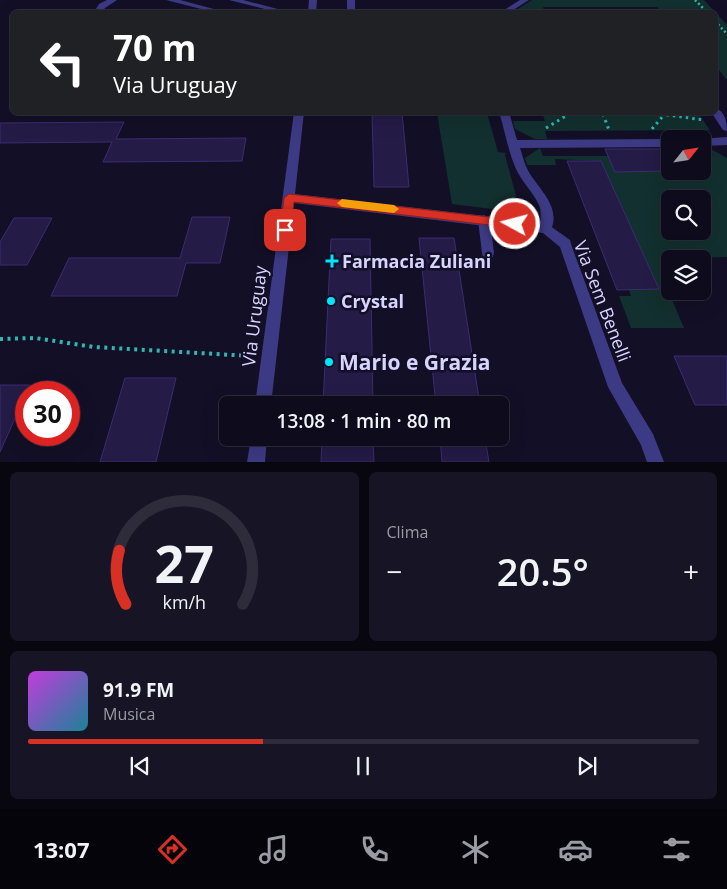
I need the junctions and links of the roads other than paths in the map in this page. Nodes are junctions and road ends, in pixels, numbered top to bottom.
1 (112, 0) edge
2 (170, 0) edge
3 (233, 0) edge
4 (524, 0) edge
5 (99, 10) edge
6 (212, 10) edge
7 (276, 10) edge
8 (509, 10) edge
9 (299, 115) edge
10 (505, 115) edge
11 (717, 115) edge
12 (725, 125) edge
13 (661, 142) edge
14 (711, 142) edge
15 (726, 142) edge
16 (514, 144) junction
17 (289, 198) junction
18 (484, 220) junction
19 (546, 228) junction
20 (488, 253) dead end
21 (264, 396) edge
22 (258, 446) edge
23 (256, 462) edge
24 (656, 462) edge

1 - 5 street
2 - 6 street
3 - 7 street
4 - 8 street
9 - 17 street, Via Uruguay
10 - 16 street
11 - 12 street
13 - 16 street
14 - 15 street
16 - 19 street
17 - 18 street
17 - 21 street, Via Uruguay
18 - 19 street
18 - 20 street
19 - 24 street, Via Sem Benelli
22 - 23 street

